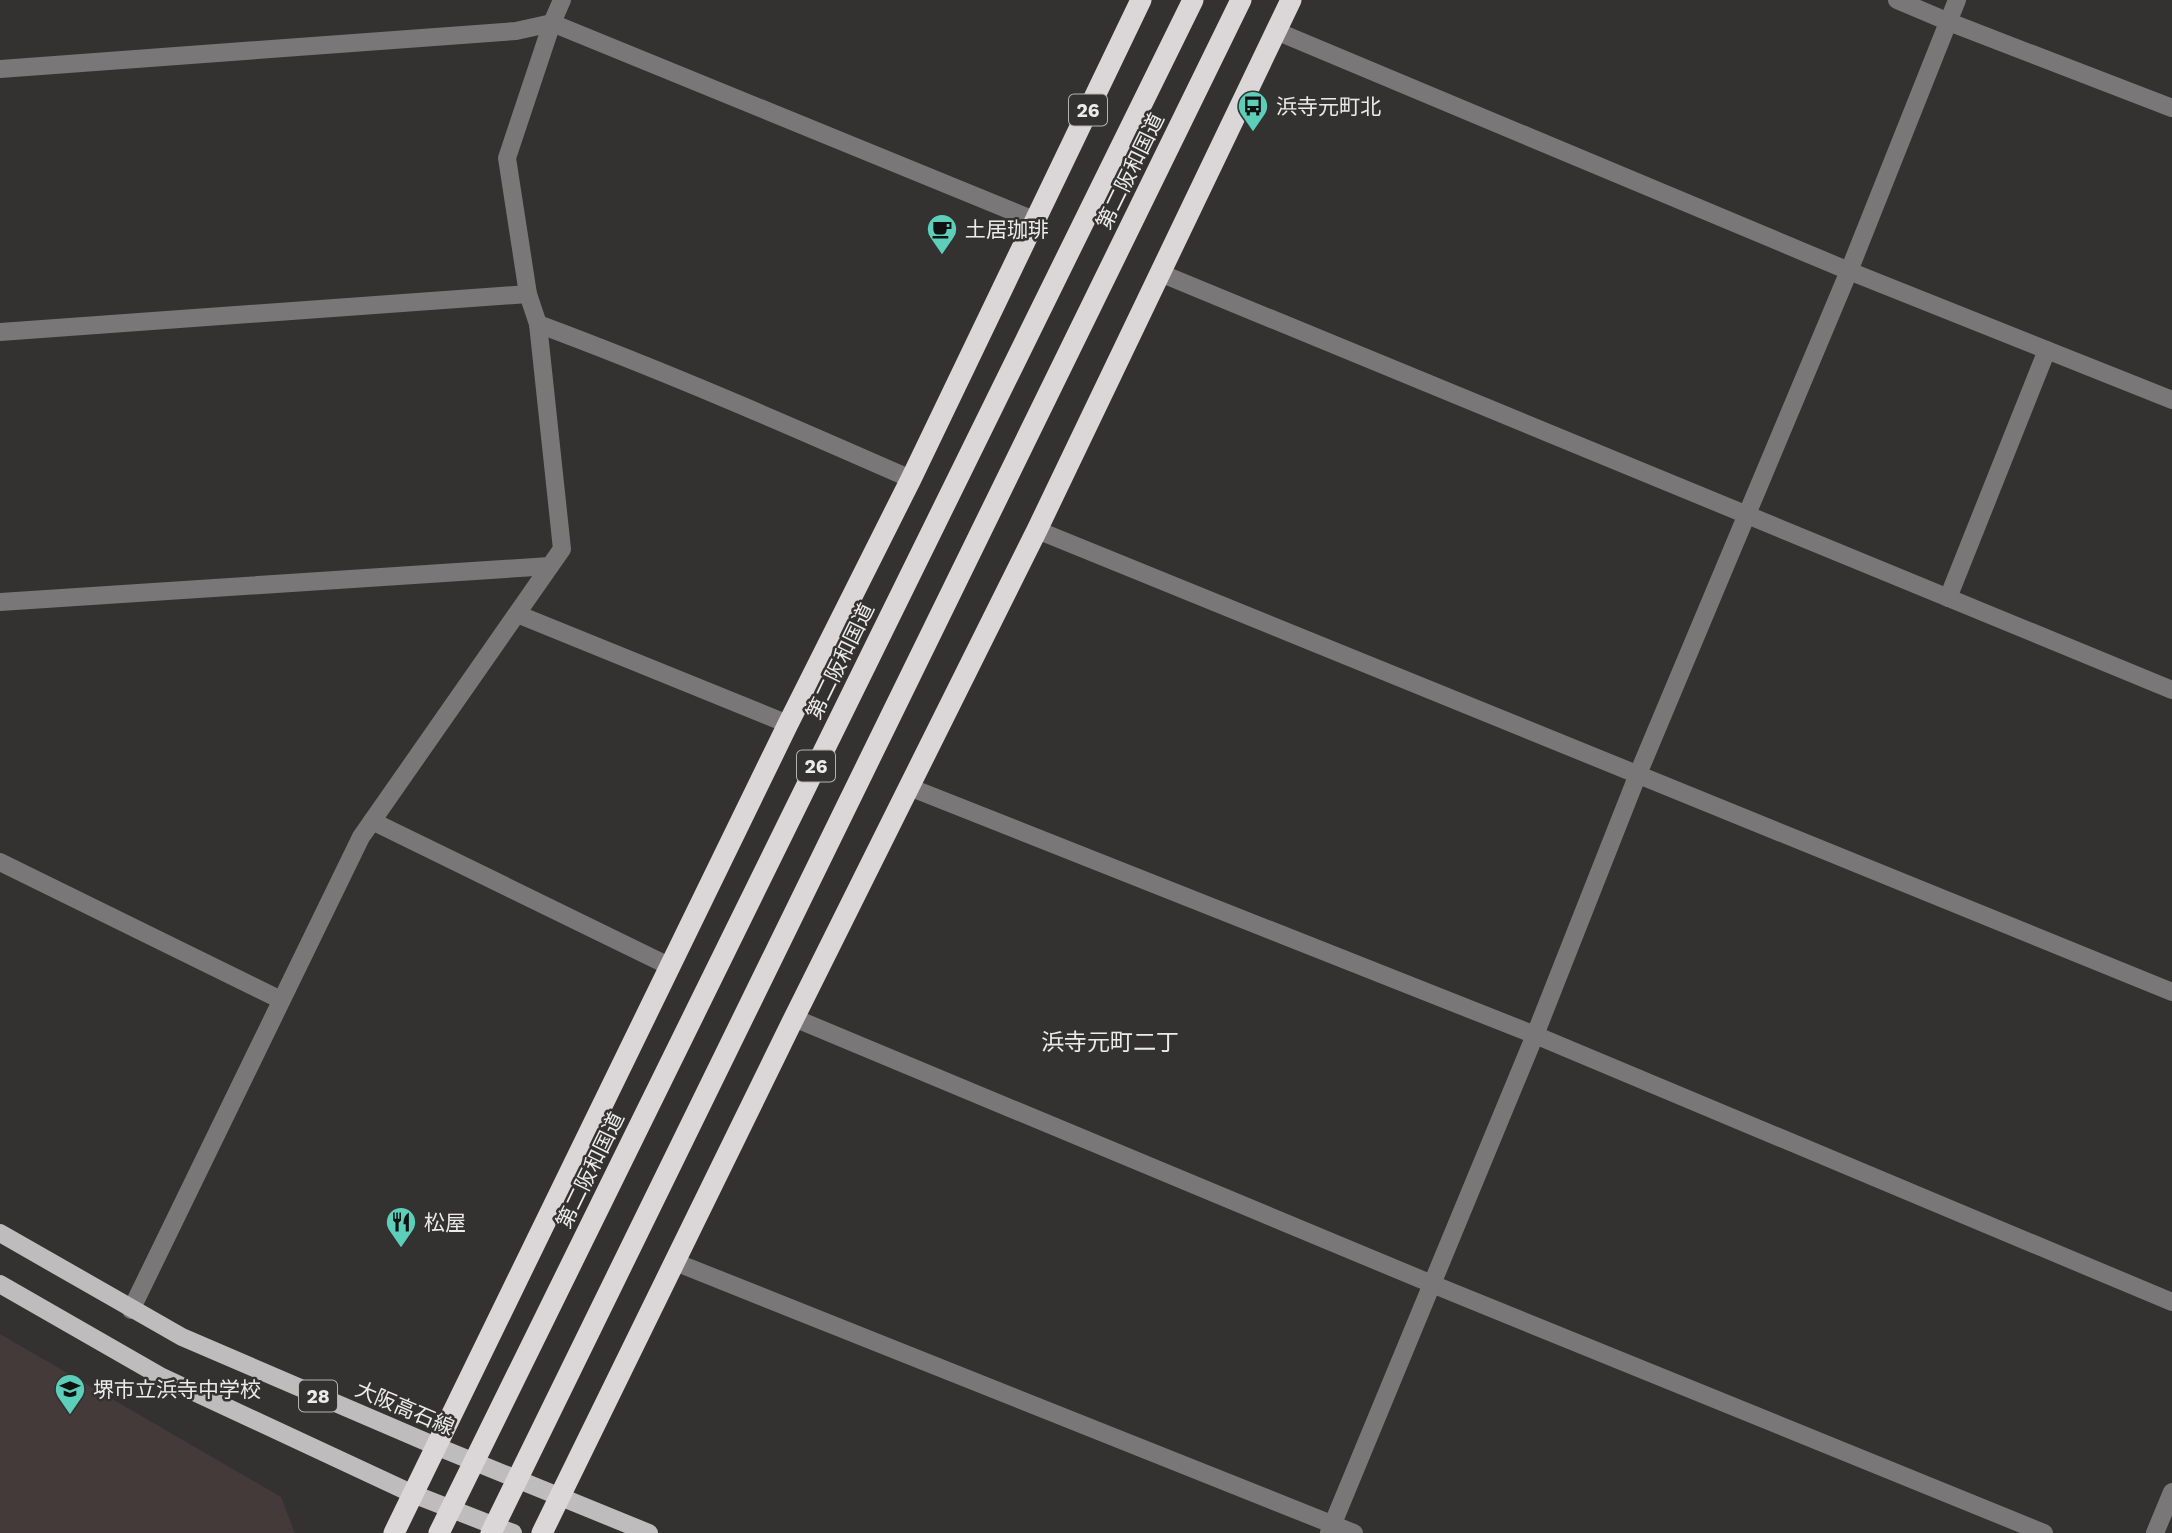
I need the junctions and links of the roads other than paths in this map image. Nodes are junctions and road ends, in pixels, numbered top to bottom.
1 (562, 0) edge
2 (1141, 0) edge
3 (1193, 0) edge
4 (1241, 0) edge
5 (1291, 0) edge
6 (1897, 0) edge
7 (1957, 0) edge
8 (1949, 22) junction
9 (552, 23) junction
10 (1276, 31) junction
11 (0, 69) edge
12 (2172, 108) edge
13 (1034, 220) junction
14 (1849, 271) junction
15 (1160, 273) junction
16 (528, 294) junction
17 (538, 324) junction
18 (0, 332) edge
19 (2048, 350) junction
20 (2172, 400) edge
21 (911, 479) junction
22 (1746, 515) junction
23 (1037, 530) junction
24 (550, 566) junction
25 (1948, 598) junction
26 (0, 602) edge
27 (517, 614) junction
28 (2172, 690) edge
29 (788, 724) junction
30 (1637, 774) junction
31 (909, 787) junction
32 (372, 821) junction
33 (0, 862) edge
34 (671, 967) junction
35 (2172, 992) edge
36 (281, 1000) junction
37 (794, 1018) junction
38 (1535, 1035) junction
39 (0, 1233) edge
40 (675, 1262) junction
41 (0, 1284) edge
42 (1432, 1284) junction
43 (2172, 1302) edge
44 (131, 1310) junction
45 (438, 1447) junction
46 (2172, 1492) edge
47 (413, 1494) junction
48 (561, 1496) junction
49 (1330, 1528) edge
50 (394, 1533) edge
51 (439, 1533) edge
52 (491, 1533) edge
53 (513, 1533) edge
54 (542, 1533) edge
55 (649, 1533) edge
56 (1354, 1533) edge
57 (2044, 1533) edge
58 (2155, 1533) edge

1 - 9 street
2 - 13 highway, 26
3 - 51 highway, 第二阪和国道 / 26
4 - 52 highway, 第二阪和国道 / 26
5 - 10 highway
6 - 8 street
7 - 8 street
8 - 12 street
8 - 14 street
9 - 11 street
9 - 13 street
9 - 16 street
10 - 14 street
10 - 15 highway
13 - 21 highway, 26
14 - 19 street
14 - 22 street
15 - 22 street
15 - 23 highway
16 - 17 street
16 - 18 street
17 - 21 street
17 - 24 street
19 - 20 street
19 - 25 street
21 - 29 highway, 26
22 - 25 street
22 - 30 street
23 - 30 street
23 - 31 highway
24 - 26 street
24 - 27 street
25 - 28 street
27 - 29 street
27 - 32 street
29 - 34 highway, 26
30 - 35 street
30 - 38 street
31 - 37 highway
31 - 38 street
32 - 34 street
32 - 36 street
33 - 36 street
34 - 45 highway, 26
36 - 44 street
37 - 40 highway
37 - 42 street
38 - 42 street
38 - 43 street
39 - 44 main road, 大阪高石線 / 28
40 - 48 highway
40 - 49 street
41 - 47 main road, 28
42 - 49 street
42 - 57 street
44 - 45 main road, 大阪高石線 / 28
45 - 47 highway, 26
45 - 48 main road, 大阪高石線 / 28
46 - 58 street
47 - 50 highway, 26
47 - 53 main road, 28
48 - 54 highway
48 - 55 main road, 大阪高石線 / 28
49 - 56 street

